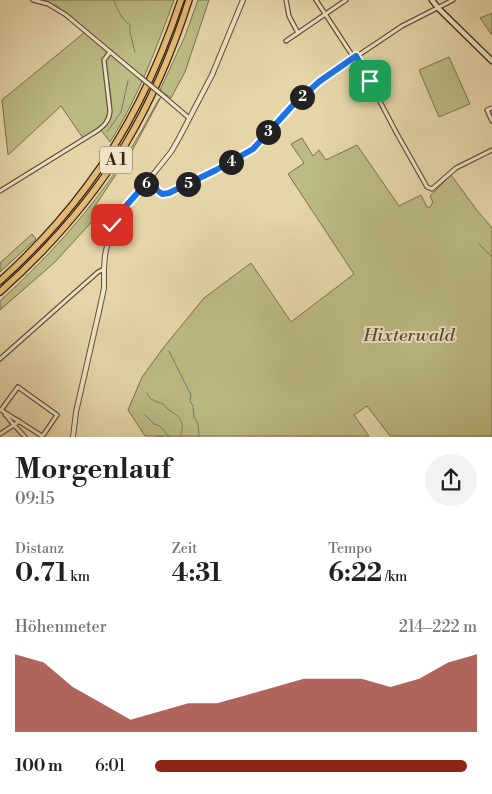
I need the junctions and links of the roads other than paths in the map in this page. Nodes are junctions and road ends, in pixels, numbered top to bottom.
1 (33, 0) edge
2 (181, 0) edge
3 (190, 0) edge
4 (244, 0) edge
5 (316, 0) edge
6 (346, 0) edge
7 (432, 0) edge
8 (453, 0) edge
9 (287, 1) edge
10 (438, 8) junction
11 (325, 14) junction
12 (298, 33) junction
13 (286, 41) dead end
14 (110, 52) junction
15 (355, 57) junction
16 (492, 61) edge
17 (492, 108) edge
18 (190, 118) junction
19 (492, 121) edge
20 (492, 150) edge
21 (147, 182) junction
22 (0, 191) edge
23 (104, 269) junction
24 (0, 281) edge
25 (0, 292) edge
26 (0, 359) edge
27 (1, 410) edge
28 (19, 421) junction
29 (14, 425) junction
30 (0, 434) edge
31 (25, 436) edge
32 (42, 436) edge
33 (73, 436) edge

1 - 14 street
2 - 24 highway, A 1
3 - 25 highway, A 1
4 - 18 street
5 - 11 street
6 - 11 street
7 - 10 main road
8 - 10 street
9 - 12 street
10 - 15 street
10 - 16 main road
11 - 12 street
11 - 15 street
12 - 13 street
14 - 18 street, bridge
14 - 22 street
15 - 20 street
15 - 21 street
17 - 19 street
18 - 21 street
21 - 23 street
23 - 26 street
23 - 33 street
27 - 28 street
27 - 29 street
27 - 32 street
28 - 29 street
28 - 32 street
29 - 30 street
29 - 31 street

